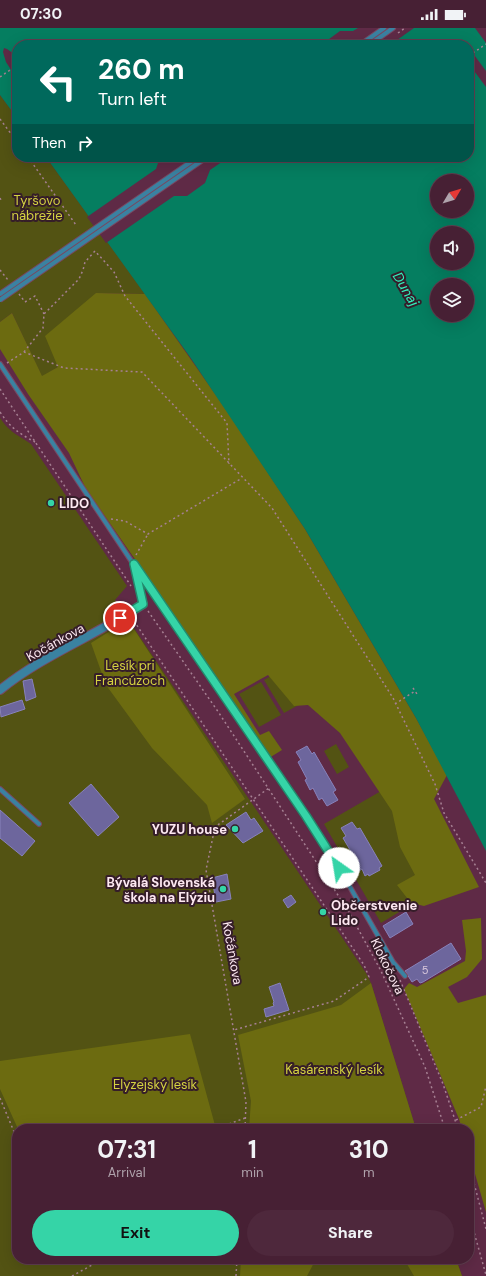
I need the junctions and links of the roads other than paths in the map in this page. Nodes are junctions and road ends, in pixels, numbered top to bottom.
1 (384, 28) edge
2 (393, 28) edge
3 (367, 40) edge
4 (376, 40) edge
5 (191, 162) edge
6 (200, 162) edge
7 (0, 294) edge
8 (0, 300) edge
9 (1, 365) edge
10 (132, 563) junction
11 (143, 604) joint
12 (0, 690) edge
13 (0, 789) edge
14 (39, 824) dead end
15 (405, 976) dead end

1 - 3 lane
2 - 4 lane
5 - 7 lane, bridge
6 - 8 lane, bridge
9 - 10 lane, Klokočova
10 - 11 lane
10 - 15 lane, Klokočova
11 - 12 street, Kočánkova
13 - 14 lane

